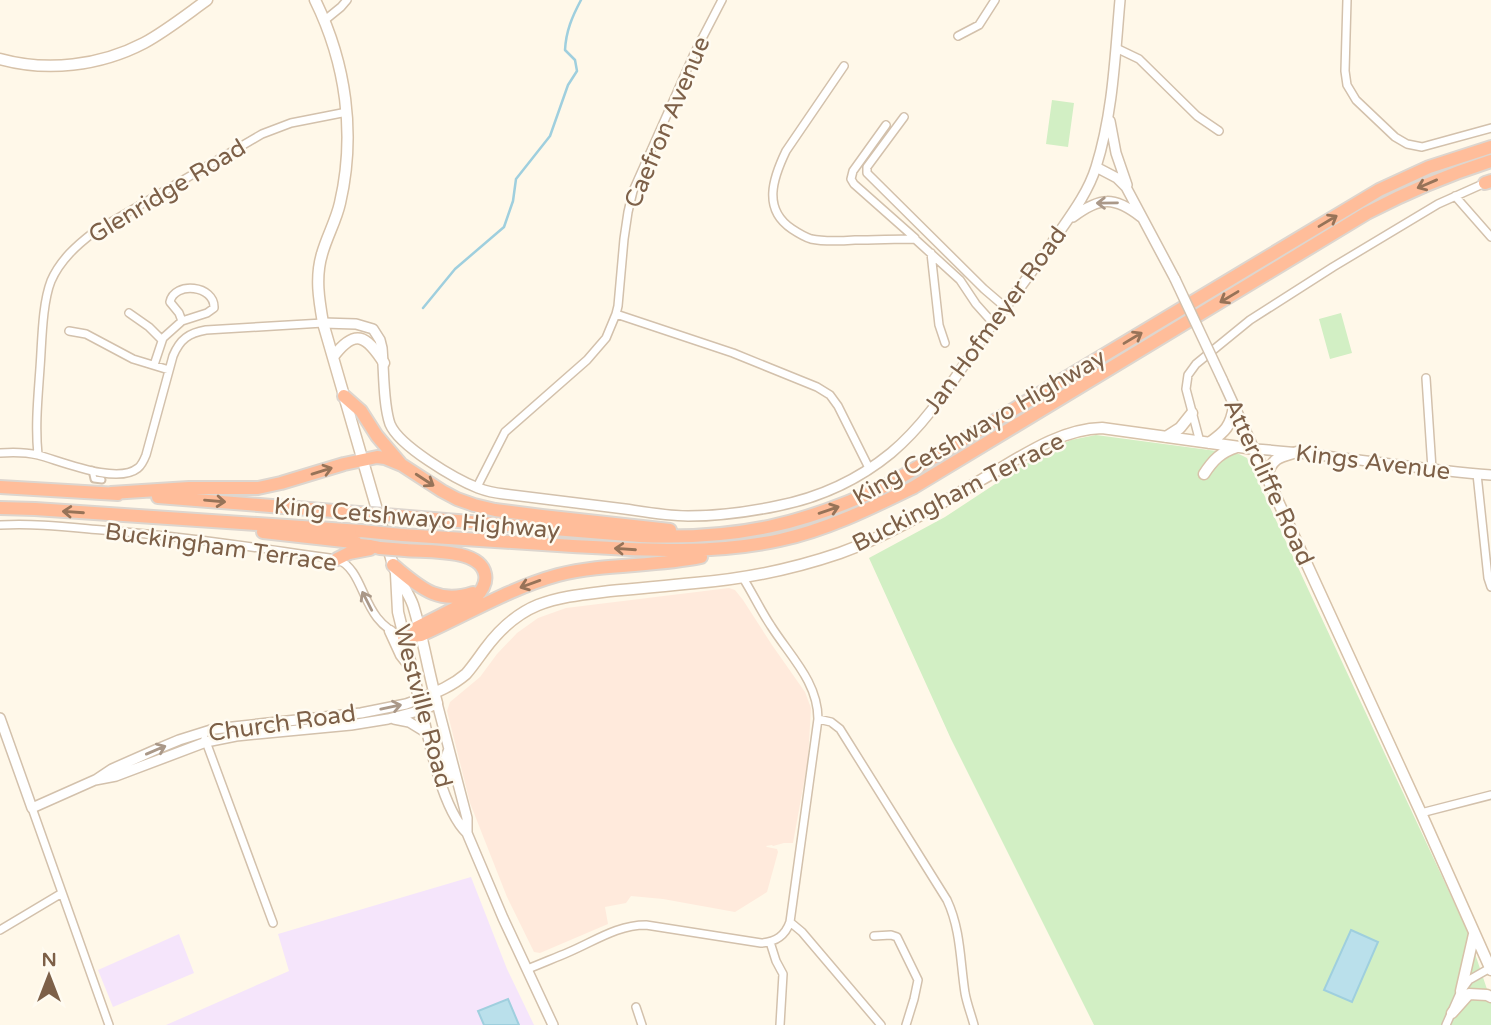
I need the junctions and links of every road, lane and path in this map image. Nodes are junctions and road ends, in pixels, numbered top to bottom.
1 (207, 0) edge
2 (315, 0) edge
3 (347, 0) edge
4 (722, 0) edge
5 (995, 0) edge
6 (1120, 0) edge
7 (1347, 0) edge
8 (325, 20) junction
9 (958, 36) dead end
10 (1116, 48) junction
11 (0, 59) edge
12 (844, 66) dead end
13 (347, 112) junction
14 (1109, 112) junction
15 (904, 117) dead end
16 (886, 125) dead end
17 (1491, 128) edge
18 (1219, 131) dead end
19 (1491, 147) edge
20 (1491, 161) edge
21 (1096, 167) junction
22 (1488, 182) edge
23 (1130, 193) junction
24 (1455, 196) junction
25 (1068, 220) junction
26 (1145, 220) junction
27 (1491, 237) edge
28 (915, 239) junction
29 (931, 252) junction
30 (1005, 307) junction
31 (129, 313) dead end
32 (616, 314) junction
33 (183, 321) junction
34 (323, 323) junction
35 (993, 323) junction
36 (69, 331) dead end
37 (162, 340) junction
38 (945, 343) dead end
39 (333, 357) junction
40 (384, 363) junction
41 (154, 365) junction
42 (169, 370) junction
43 (1426, 378) dead end
44 (344, 396) junction
45 (1234, 406) junction
46 (1192, 413) junction
47 (1165, 437) junction
48 (1205, 442) junction
49 (1238, 447) junction
50 (1254, 449) junction
51 (1297, 452) junction
52 (0, 453) edge
53 (38, 455) junction
54 (363, 459) junction
55 (402, 465) junction
56 (869, 468) junction
57 (92, 470) junction
58 (1432, 470) junction
59 (1204, 474) dead end
60 (1477, 474) junction
61 (1267, 475) junction
62 (1491, 475) edge
63 (102, 480) dead end
64 (0, 487) edge
65 (477, 488) junction
66 (111, 493) junction
67 (0, 508) edge
68 (796, 521) junction
69 (125, 524) junction
70 (0, 525) edge
71 (747, 546) junction
72 (380, 548) junction
73 (337, 559) junction
74 (395, 569) junction
75 (743, 578) junction
76 (1491, 587) edge
77 (482, 590) junction
78 (420, 631) junction
79 (399, 633) junction
80 (411, 666) junction
81 (436, 698) junction
82 (421, 705) junction
83 (0, 718) edge
84 (388, 719) junction
85 (818, 719) junction
86 (427, 733) junction
87 (205, 737) junction
88 (449, 749) junction
89 (441, 782) junction
90 (1491, 794) edge
91 (32, 808) junction
92 (1422, 813) junction
93 (467, 833) junction
94 (62, 893) junction
95 (790, 922) junction
96 (273, 923) dead end
97 (0, 930) edge
98 (1474, 934) junction
99 (874, 936) dead end
100 (770, 942) junction
101 (528, 969) junction
102 (1490, 969) edge
103 (1461, 991) junction
104 (1491, 997) edge
105 (636, 1007) dead end
106 (1452, 1013) junction
107 (109, 1025) edge
108 (553, 1025) edge
109 (642, 1025) edge
110 (780, 1025) edge
111 (881, 1025) edge
112 (906, 1025) edge
113 (974, 1025) edge
114 (1446, 1025) edge

1 - 11 main road
2 - 8 main road, Westville Road
3 - 8 street
4 - 32 street, Caefron Avenue
5 - 9 street
6 - 10 street, Jan Hofmeyer Road
7 - 17 street
8 - 13 main road, Westville Road
10 - 14 street, Jan Hofmeyer Road
10 - 18 street
12 - 28 street
13 - 34 main road, Westville Road
13 - 53 street, Glenridge Road
14 - 21 street, Jan Hofmeyer Road
14 - 23 street
15 - 30 street
16 - 28 street
68 -> 19 highway, King Cetshwayo Highway
20 -> 71 highway, King Cetshwayo Highway
21 - 23 street, Attercliffe Road
21 - 25 street, Jan Hofmeyer Road
22 - 24 street
23 - 26 street, Attercliffe Road
24 - 27 street
24 - 46 street
26 -> 25 street
25 - 30 street, Jan Hofmeyer Road
26 - 45 street, Attercliffe Road, bridge
28 - 29 street
29 - 35 street
29 - 38 street
30 - 35 street, Jan Hofmeyer Road
31 - 37 street
32 - 56 street
32 - 65 street, Caefron Avenue
33 - 33 street
33 - 37 street
34 - 39 main road, Westville Road
34 - 40 street, Jan Hofmeyer Road
34 - 42 street
35 - 56 street, Jan Hofmeyer Road
36 - 41 street
37 - 41 street
39 - 40 main road
39 - 44 main road, Westville Road
40 - 65 street, Jan Hofmeyer Road
41 - 42 street
42 - 57 street
43 - 58 street
44 - 54 main road, Westville Road
44 - 55 highway
45 - 48 main road
45 - 50 street, Attercliffe Road
46 - 47 main road
46 - 48 street
47 - 48 main road, Buckingham Terrace
47 - 75 main road, Buckingham Terrace
48 - 49 main road, Buckingham Terrace
49 - 50 main road, Buckingham Terrace
49 - 59 main road
50 - 51 street, Kings Avenue
50 - 61 main road, Attercliffe Road
51 - 58 street, Kings Avenue
51 - 61 main road
52 - 53 street
53 - 57 street
54 - 55 highway
66 -> 54 highway
54 - 74 main road, Westville Road
55 -> 68 highway
56 - 65 street, Jan Hofmeyer Road
57 - 63 street
58 - 60 street, Kings Avenue
60 - 62 street, Kings Avenue
60 - 76 street
61 - 92 main road, Attercliffe Road
64 - 66 highway, King Cetshwayo Highway
66 -> 68 highway, King Cetshwayo Highway, bridge
69 -> 67 highway, King Cetshwayo Highway
69 - 70 street, Buckingham Terrace
71 -> 69 highway, King Cetshwayo Highway, bridge
69 - 72 highway
69 - 73 street, Buckingham Terrace
71 -> 78 highway
72 - 73 highway
72 - 77 highway, bridge
79 -> 73 street, Buckingham Terrace
74 - 77 highway
74 - 78 main road, Westville Road
74 - 79 main road, Westville Road
75 - 81 main road, Buckingham Terrace
75 - 85 street
77 - 78 highway
78 - 79 highway
78 - 81 main road, Westville Road
79 - 80 main road, Westville Road
79 - 80 main road
80 - 82 main road, Westville Road
81 - 82 main road, Church Road
81 - 88 street, Westville Road
82 - 84 street, Church Road
82 - 86 street, Westville Road
87 -> 82 street, Church Road
83 - 91 street
84 - 86 street
84 - 87 street, Church Road
85 - 95 street
85 - 113 street
86 - 89 street, Westville Road
87 - 91 street, Church Road
87 - 96 street
88 - 89 street
88 - 93 street, Westville Road
89 - 93 street, Westville Road
90 - 92 street
91 - 94 street
92 - 98 main road, Attercliffe Road
93 - 101 street, Westville Road
94 - 97 street
94 - 107 street
95 - 100 street
95 - 111 street
98 - 102 main road, Attercliffe Road
98 - 103 main road
99 - 112 street
100 - 101 street
100 - 110 street
101 - 108 street, Westville Road
102 - 103 street
103 - 106 street
104 - 106 main road
105 - 109 street
106 - 114 street

